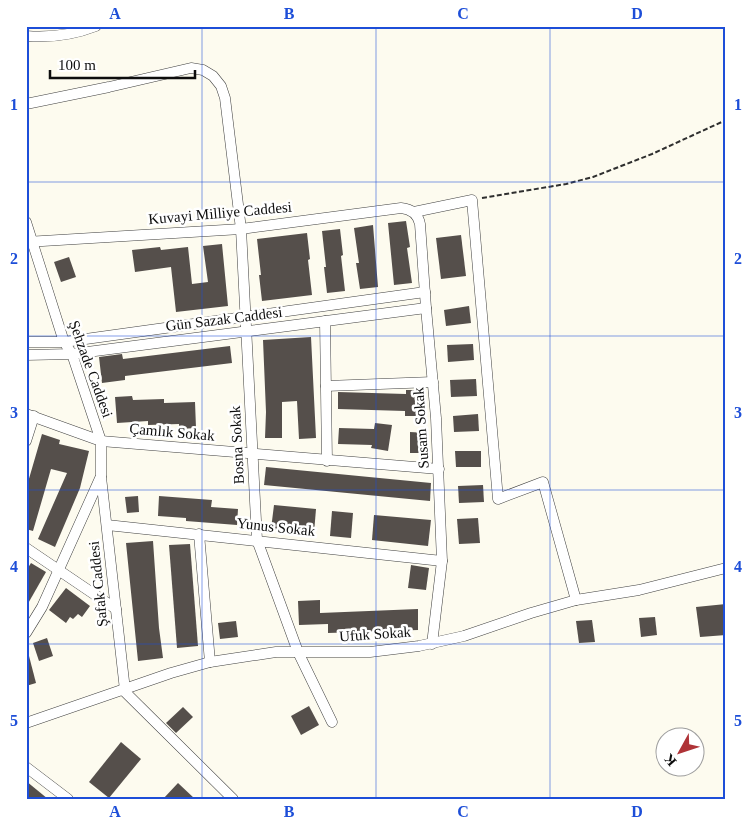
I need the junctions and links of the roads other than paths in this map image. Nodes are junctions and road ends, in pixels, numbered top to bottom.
1 (96, 26) edge
2 (26, 36) edge
3 (26, 104) edge
4 (414, 212) junction
5 (26, 222) edge
6 (240, 229) junction
7 (29, 242) edge
8 (425, 292) junction
9 (426, 308) junction
10 (245, 317) junction
11 (325, 321) junction
12 (247, 331) junction
13 (26, 342) edge
14 (64, 342) junction
15 (72, 354) junction
16 (26, 355) edge
17 (433, 382) junction
18 (326, 386) junction
19 (30, 415) edge
20 (26, 441) edge
21 (101, 441) junction
22 (252, 453) junction
23 (327, 461) junction
24 (439, 469) junction
25 (101, 476) junction
26 (107, 525) junction
27 (199, 534) junction
28 (257, 540) junction
29 (26, 548) edge
30 (442, 560) junction
31 (726, 568) edge
32 (58, 571) junction
33 (576, 600) junction
34 (116, 609) junction
35 (26, 633) edge
36 (432, 644) junction
37 (298, 652) junction
38 (210, 662) junction
39 (124, 690) junction
40 (332, 722) dead end
41 (26, 723) edge
42 (26, 767) edge
43 (68, 799) edge
44 (233, 799) edge

1 - 2 street
3 - 6 street, Bosna Sokak
4 - 6 street, Kuvayi Milliye Caddesi
4 - 8 street, Susam Sokak
4 - 33 street, Kuvayi Milliye Caddesi
5 - 7 street, Şehzade Caddesi
6 - 7 street, Kuvayi Milliye Caddesi
6 - 10 street, Bosna Sokak
7 - 14 street, Şehzade Caddesi
8 - 9 street, Susam Sokak
8 - 10 street, Gün Sazak Caddesi
9 - 11 street, Gün Sazak Caddesi
9 - 17 street, Susam Sokak
10 - 12 street, Bosna Sokak
10 - 14 street, Gün Sazak Caddesi
11 - 12 street, Gün Sazak Caddesi
11 - 18 street
12 - 15 street, Gün Sazak Caddesi
12 - 22 street, Bosna Sokak
13 - 14 street, Gün Sazak Caddesi
14 - 15 street, Şehzade Caddesi
15 - 16 street, Gün Sazak Caddesi
15 - 21 street, Şehzade Caddesi
17 - 18 street
17 - 24 street, Susam Sokak
18 - 23 street
19 - 20 street
19 - 21 street, Çamlık Sokak
21 - 22 street, Çamlık Sokak
21 - 25 street, Şehzade Caddesi
22 - 23 street, Çamlık Sokak
22 - 28 street, Bosna Sokak
23 - 24 street, Çamlık Sokak
24 - 30 street, Susam Sokak
25 - 26 street, Şafak Caddesi
25 - 32 street, Şehzade Caddesi
26 - 27 street, Yunus Sokak
26 - 34 street, Şafak Caddesi
27 - 28 street, Yunus Sokak
27 - 38 street
28 - 30 street, Yunus Sokak
28 - 37 street, Bosna Sokak
29 - 32 street
30 - 36 street, Susam Sokak
31 - 33 street, Ufuk Sokak
32 - 34 street
32 - 35 street, Şehzade Caddesi
33 - 36 street, Ufuk Sokak
34 - 39 street, Şafak Caddesi
36 - 37 street, Ufuk Sokak
37 - 38 street, Ufuk Sokak
37 - 40 street, Bosna Sokak
38 - 39 street, Ufuk Sokak
39 - 41 street, Ufuk Sokak
39 - 44 street
42 - 43 street

